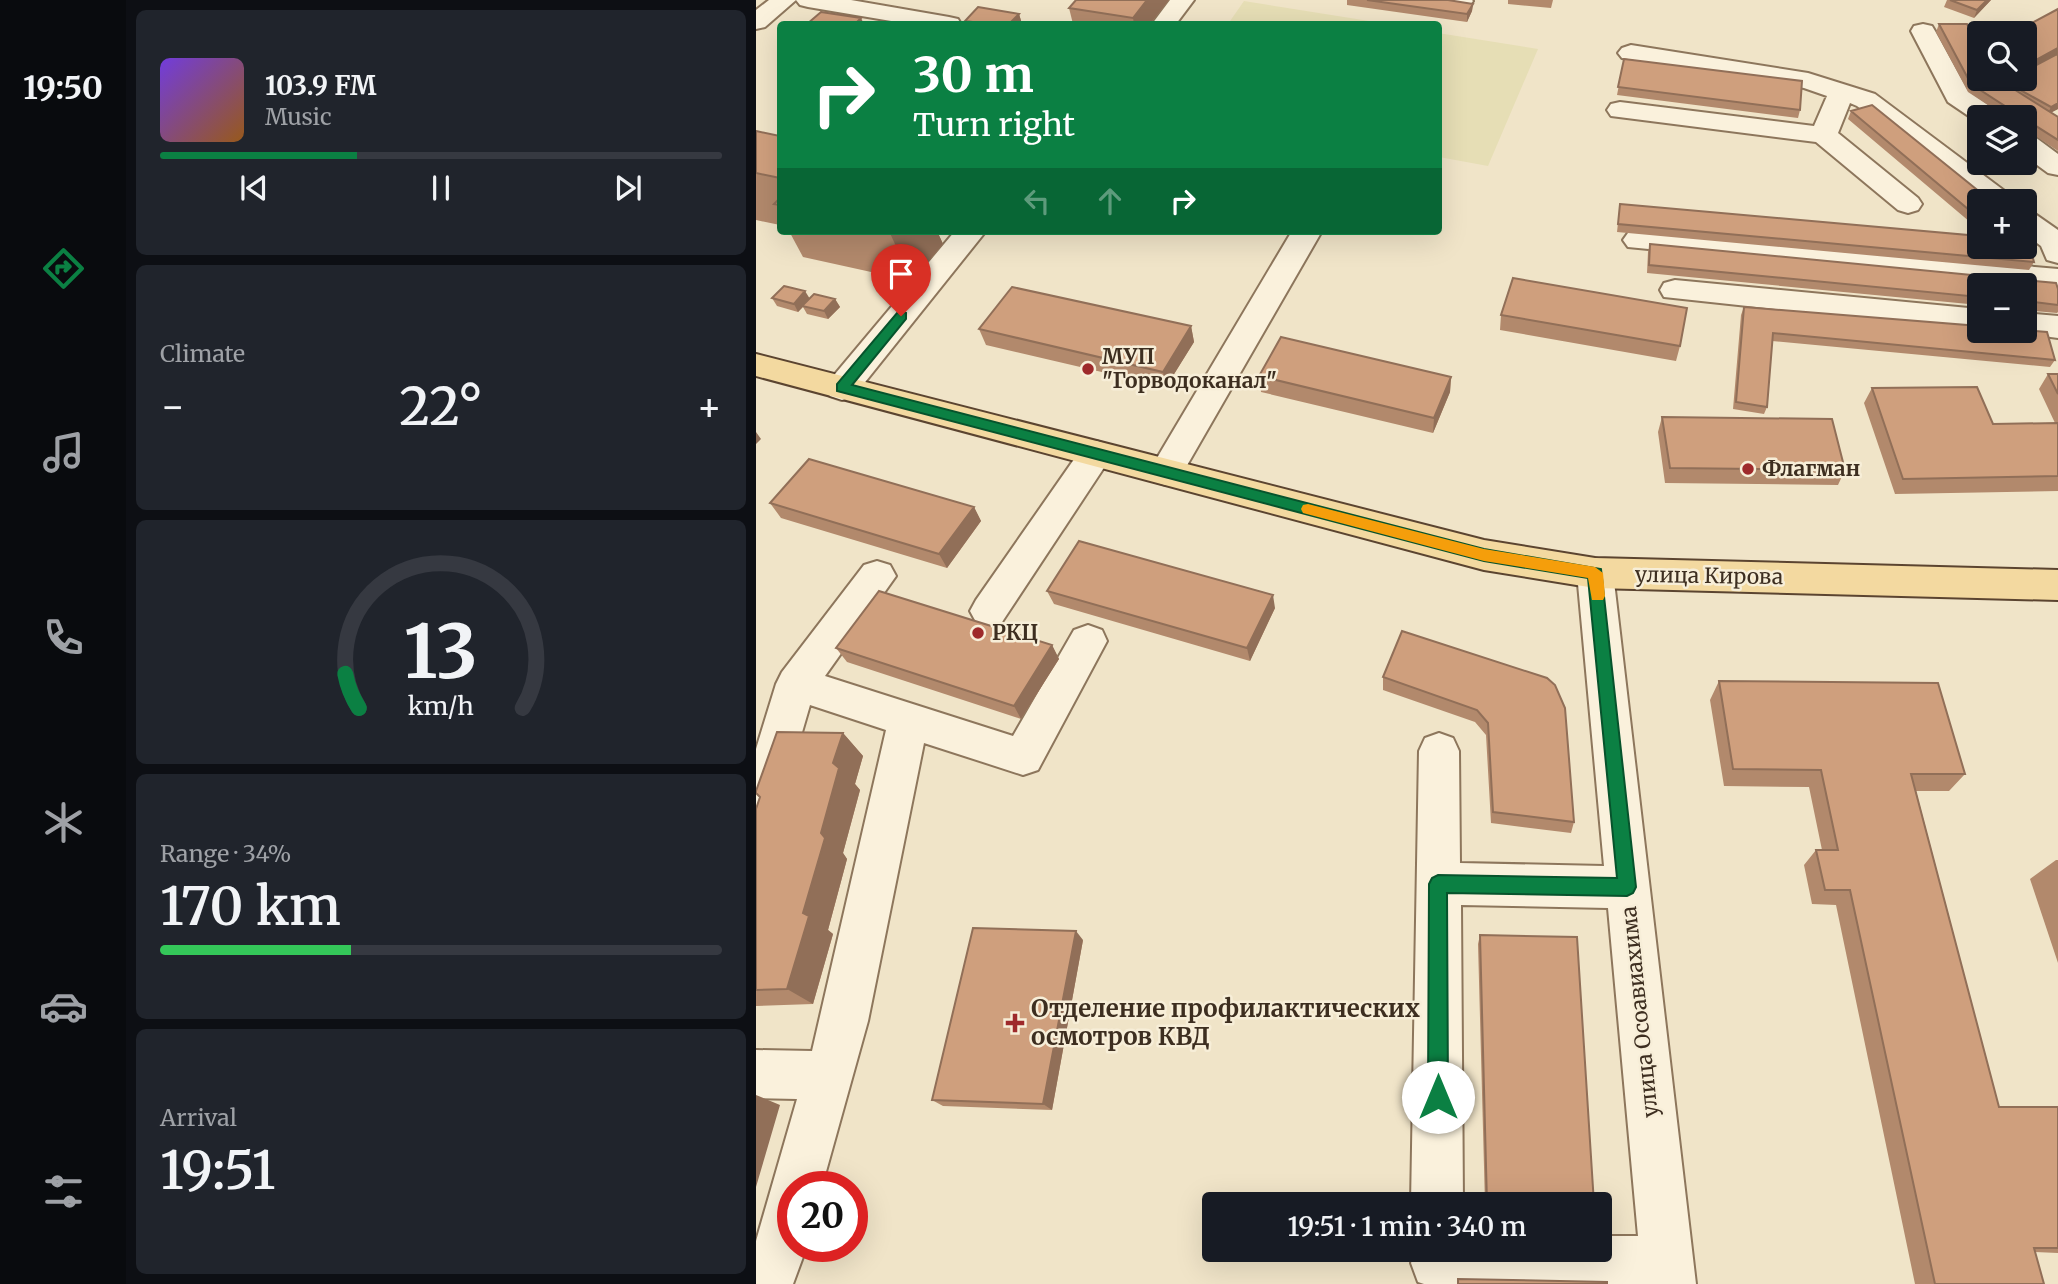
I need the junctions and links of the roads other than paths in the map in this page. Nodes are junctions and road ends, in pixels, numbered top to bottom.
1 (785, 0) edge
2 (808, 0) edge
3 (1182, 0) edge
4 (931, 21) edge
5 (1166, 21) edge
6 (756, 22) edge
7 (1923, 32) dead end
8 (1631, 53) dead end
9 (1841, 92) junction
10 (1970, 105) edge
11 (1620, 110) dead end
12 (1824, 135) junction
13 (2037, 152) edge
14 (2058, 167) edge
15 (1984, 189) edge
16 (1908, 204) dead end
17 (2037, 229) edge
18 (968, 235) edge
19 (1305, 235) edge
20 (1638, 240) dead end
21 (2058, 253) edge
22 (2058, 279) edge
23 (1675, 290) dead end
24 (1967, 319) edge
25 (2037, 325) edge
26 (2058, 327) edge
27 (756, 365) edge
28 (842, 388) junction
29 (1096, 454) junction
30 (1166, 472) junction
31 (1595, 573) junction
32 (877, 576) dead end
33 (2058, 585) edge
34 (989, 611) dead end
35 (1088, 641) dead end
36 (796, 684) junction
37 (908, 720) junction
38 (1439, 751) dead end
39 (756, 818) edge
40 (1438, 884) junction
41 (1627, 887) junction
42 (756, 1074) edge
43 (828, 1075) junction
44 (801, 1171) edge
45 (1437, 1192) edge
46 (777, 1259) edge
47 (1437, 1265) edge
48 (1668, 1273) edge
49 (760, 1284) edge

1 - 6 street
2 - 4 street
3 - 5 street
7 - 10 street
8 - 9 street
9 - 12 street
9 - 15 street
11 - 12 street
12 - 16 street
13 - 14 street
17 - 21 street
18 - 28 street
19 - 30 street
20 - 22 street
23 - 24 street
25 - 26 street
27 - 28 main road, улица Кирова
28 - 29 main road, улица Кирова
29 - 30 main road, улица Кирова
29 - 34 street
30 - 31 main road, улица Кирова
31 - 33 main road, улица Кирова
31 - 41 street, улица Осоавиахима
32 - 36 street
35 - 37 street
36 - 37 street
36 - 39 street
37 - 43 street
38 - 40 street
40 - 41 street
40 - 45 street
41 - 48 street, улица Осоавиахима
42 - 43 street
43 - 44 street
46 - 49 street
47 - 48 street

